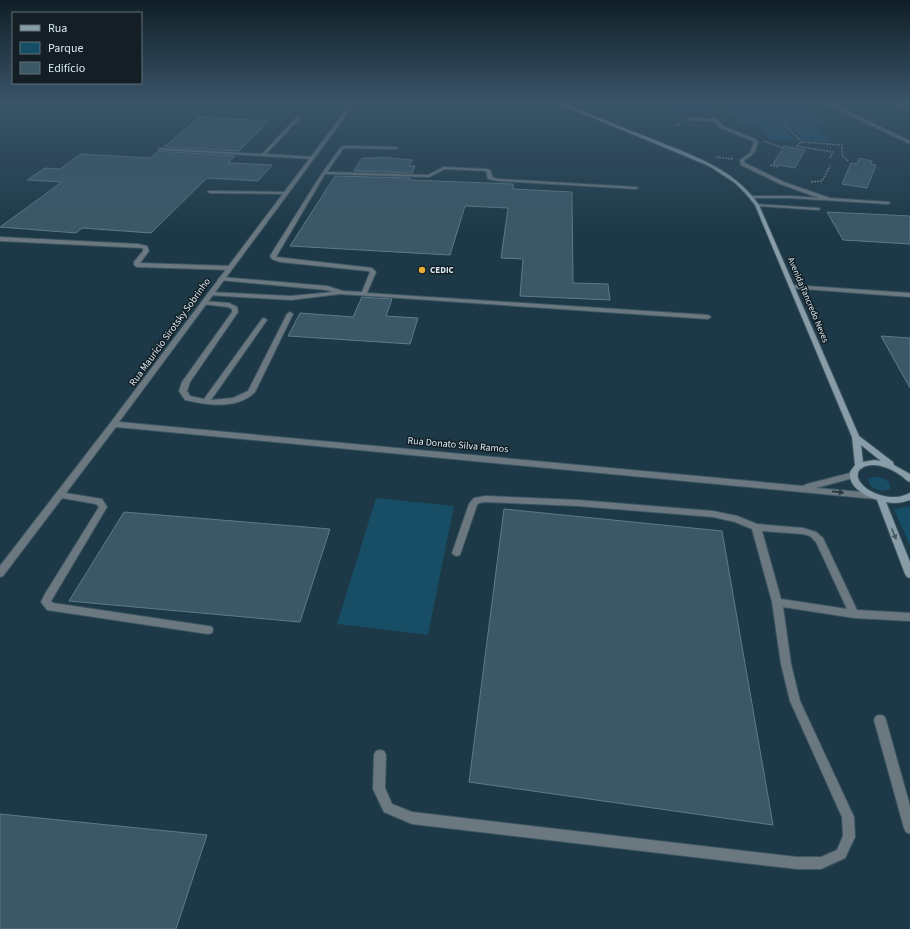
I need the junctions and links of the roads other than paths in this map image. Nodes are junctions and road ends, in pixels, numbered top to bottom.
1 (272, 145) edge
2 (321, 145) edge
3 (665, 145) edge
4 (755, 145) edge
5 (396, 148) dead end
6 (160, 149) dead end
7 (263, 155) junction
8 (312, 158) junction
9 (324, 173) junction
10 (636, 188) dead end
11 (210, 192) dead end
12 (286, 193) junction
13 (752, 197) junction
14 (830, 200) junction
15 (888, 203) dead end
16 (757, 205) junction
17 (818, 209) dead end
18 (0, 239) edge
19 (230, 268) junction
20 (221, 279) junction
21 (792, 287) junction
22 (342, 293) junction
23 (210, 294) junction
24 (364, 294) junction
25 (910, 295) edge
26 (204, 303) junction
27 (290, 314) dead end
28 (708, 317) dead end
29 (264, 320) dead end
30 (206, 402) junction
31 (114, 424) junction
32 (856, 437) junction
33 (859, 465) junction
34 (893, 467) junction
35 (854, 475) junction
36 (910, 475) edge
37 (910, 480) edge
38 (800, 488) junction
39 (59, 495) junction
40 (910, 496) edge
41 (877, 497) junction
42 (756, 527) junction
43 (457, 553) dead end
44 (0, 573) edge
45 (910, 574) edge
46 (777, 602) junction
47 (854, 614) junction
48 (910, 617) edge
49 (208, 630) dead end
50 (880, 720) dead end
51 (380, 755) dead end
52 (910, 828) edge

1 - 7 street
2 - 8 street, Rua Maurício Sirotsky Sobrinho
3 - 13 main road, Avenida Tancredo Neves
4 - 14 street
5 - 9 street
6 - 7 street
7 - 8 street
8 - 12 street, Rua Maurício Sirotsky Sobrinho
9 - 10 street
9 - 24 street
11 - 12 street
12 - 19 street, Rua Maurício Sirotsky Sobrinho
13 - 14 street
13 - 16 main road, Avenida Tancredo Neves
14 - 15 street
16 - 17 street
16 - 21 main road, Avenida Tancredo Neves
18 - 19 street
19 - 20 street, Rua Maurício Sirotsky Sobrinho
20 - 22 street
20 - 23 street, Rua Maurício Sirotsky Sobrinho
21 - 25 street
21 - 32 main road, Avenida Tancredo Neves
22 - 23 street
22 - 24 street
23 - 26 street, Rua Maurício Sirotsky Sobrinho
24 - 28 street
26 - 30 street
26 - 31 street, Rua Maurício Sirotsky Sobrinho
27 - 30 street
29 - 30 street
31 - 38 street, Rua Donato Silva Ramos
31 - 39 street, Rua Maurício Sirotsky Sobrinho
32 - 33 main road, Avenida Tancredo Neves
32 - 34 main road, Avenida Tancredo Neves
33 - 34 main road
33 - 35 main road
34 - 36 main road, Avenida Tancredo Neves
34 - 37 main road
35 - 38 street, Rua Donato Silva Ramos
35 - 41 main road
38 -> 41 street, Rua Donato Silva Ramos
39 - 44 street, Rua Maurício Sirotsky Sobrinho
39 - 49 street
40 - 41 main road
41 -> 45 main road
42 - 43 street
42 - 46 street
42 - 47 street
46 - 47 street
46 - 51 street
47 - 48 street
50 - 52 street

